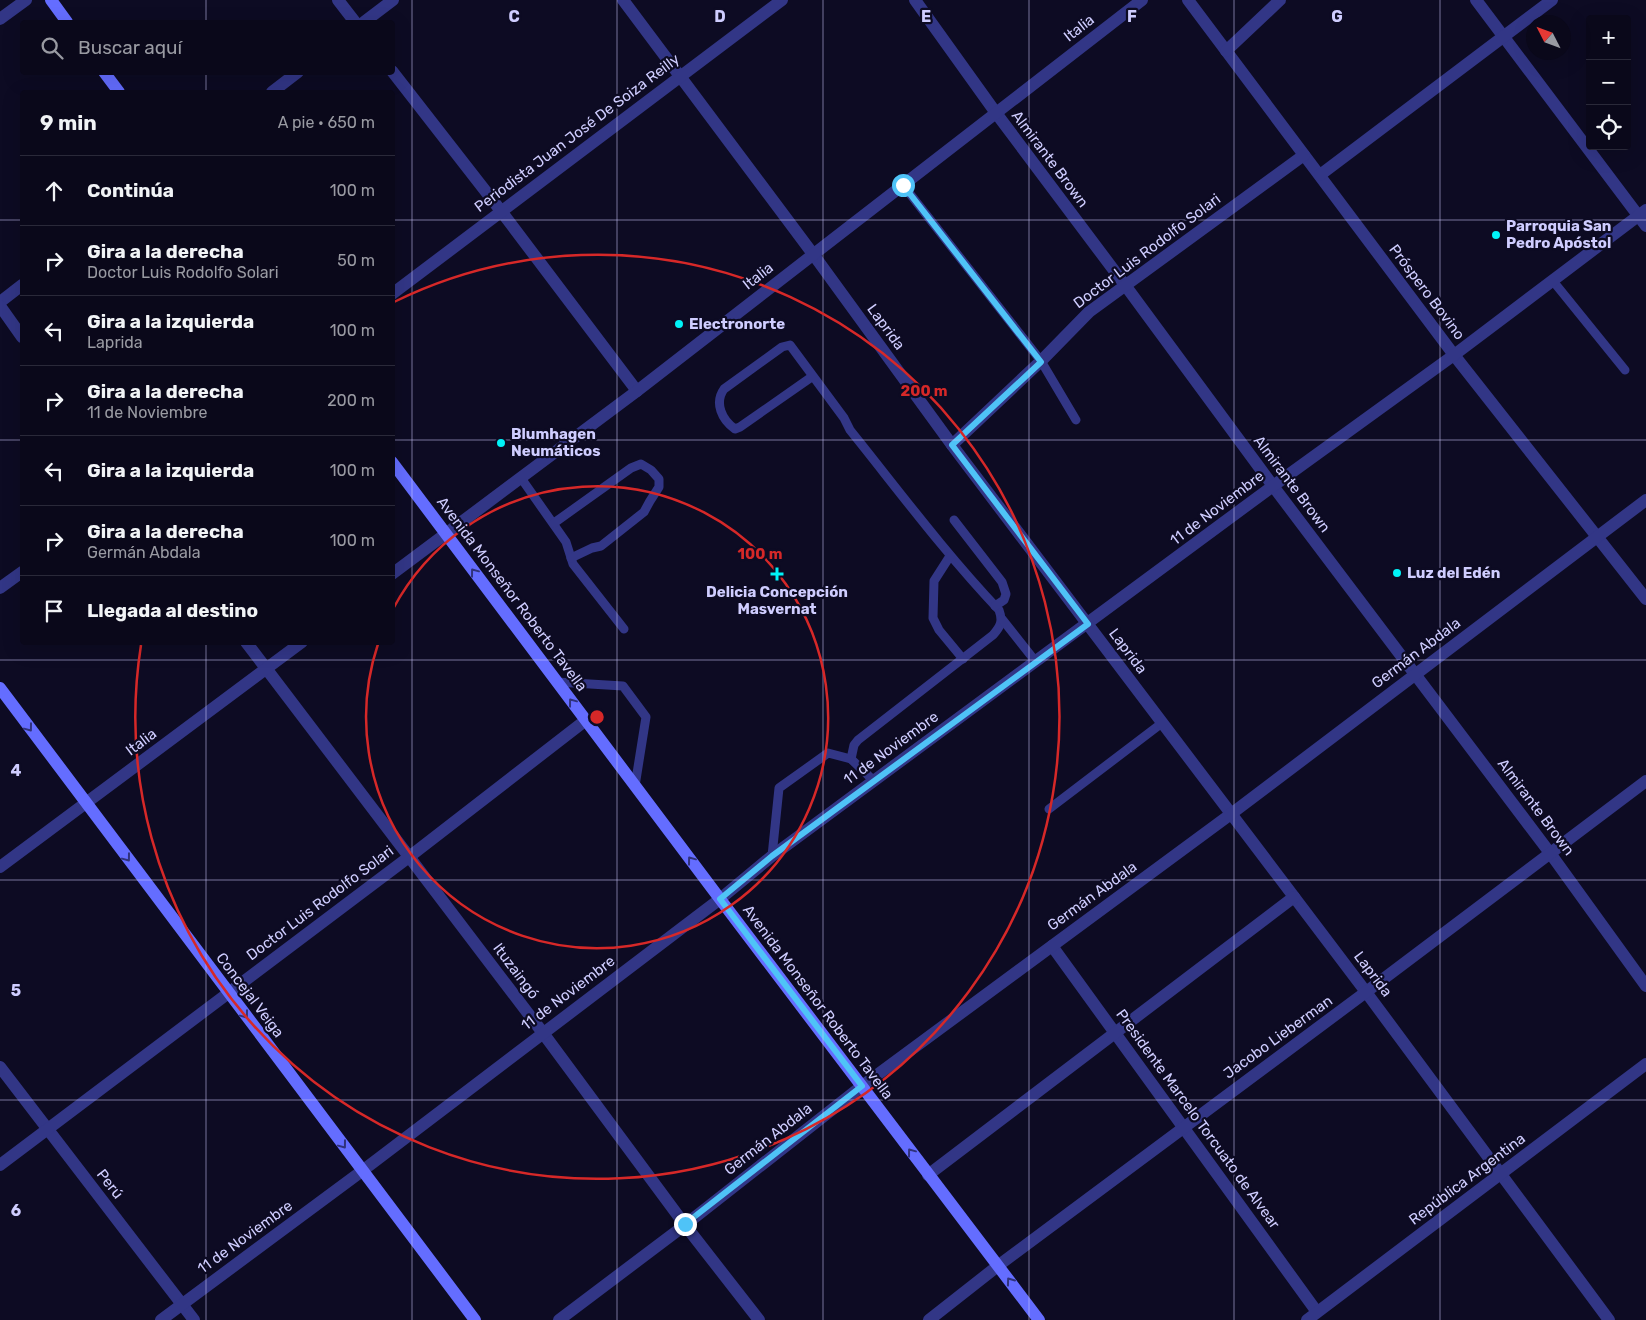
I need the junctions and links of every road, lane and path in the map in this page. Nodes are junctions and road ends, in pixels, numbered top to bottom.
1 (26, 0) edge
2 (50, 0) edge
3 (338, 0) edge
4 (394, 0) edge
5 (624, 0) edge
6 (782, 0) edge
7 (914, 0) edge
8 (1142, 0) edge
9 (1188, 0) edge
10 (1280, 0) edge
11 (1476, 0) edge
12 (1552, 0) edge
13 (0, 19) edge
14 (65, 20) edge
15 (353, 20) edge
16 (367, 20) edge
17 (1503, 36) junction
18 (1226, 51) junction
19 (106, 75) edge
20 (294, 75) edge
21 (395, 75) edge
22 (680, 76) junction
23 (118, 90) edge
24 (275, 90) edge
25 (996, 114) junction
26 (1304, 155) junction
27 (1320, 175) junction
28 (903, 185) junction
29 (501, 211) junction
30 (1644, 217) edge
31 (813, 254) junction
32 (1553, 281) junction
33 (1125, 285) junction
34 (20, 287) edge
35 (395, 292) edge
36 (0, 302) edge
37 (0, 306) edge
38 (20, 334) edge
39 (1454, 355) junction
40 (1041, 362) junction
41 (1626, 370) dead end
42 (813, 376) junction
43 (637, 391) junction
44 (1076, 420) dead end
45 (952, 445) junction
46 (395, 466) edge
47 (521, 478) junction
48 (1273, 486) junction
49 (1646, 500) edge
50 (954, 520) dead end
51 (554, 523) junction
52 (446, 534) junction
53 (1598, 538) junction
54 (950, 556) junction
55 (571, 558) junction
56 (395, 572) edge
57 (20, 573) edge
58 (0, 588) edge
59 (1646, 599) edge
60 (995, 606) junction
61 (1002, 619) junction
62 (1088, 624) junction
63 (624, 629) dead end
64 (248, 645) edge
65 (298, 645) edge
66 (963, 659) junction
67 (1036, 662) junction
68 (266, 669) junction
69 (1415, 674) junction
70 (557, 682) junction
71 (0, 688) edge
72 (586, 720) junction
73 (1162, 723) junction
74 (851, 759) junction
75 (874, 781) junction
76 (1646, 781) edge
77 (636, 786) junction
78 (86, 803) junction
79 (1049, 809) dead end
80 (1231, 814) junction
81 (1550, 853) junction
82 (772, 856) junction
83 (408, 857) junction
84 (0, 867) edge
85 (1294, 896) junction
86 (720, 899) junction
87 (1052, 946) junction
88 (1646, 986) edge
89 (228, 992) junction
90 (1366, 992) junction
91 (543, 1033) junction
92 (1116, 1034) junction
93 (1646, 1064) edge
94 (0, 1068) edge
95 (862, 1086) junction
96 (1183, 1127) junction
97 (47, 1129) junction
98 (0, 1165) edge
99 (362, 1171) junction
100 (1502, 1174) junction
101 (928, 1175) junction
102 (685, 1224) junction
103 (999, 1265) junction
104 (182, 1305) junction
105 (1317, 1312) junction
106 (161, 1320) edge
107 (194, 1320) edge
108 (475, 1320) edge
109 (559, 1320) edge
110 (759, 1320) edge
111 (929, 1320) edge
112 (1039, 1320) edge
113 (1306, 1320) edge
114 (1609, 1320) edge

1 - 13 street
2 - 14 main road
3 - 15 street
4 - 16 street
5 - 22 street, Laprida
6 - 22 street, Periodista Juan José De Soiza Reilly
7 - 25 street, Almirante Brown
8 - 25 street, Italia
9 - 18 street, Próspero Bovino
10 - 18 street
11 - 17 street
12 - 17 street
17 - 27 street
17 - 30 street
18 - 26 street, Próspero Bovino
19 - 23 main road
20 - 24 street
21 - 29 street
22 - 29 street, Periodista Juan José De Soiza Reilly
22 - 31 street, Laprida
25 - 28 street, Italia
25 - 33 street, Almirante Brown
26 - 27 street, Próspero Bovino
26 - 33 street, Doctor Luis Rodolfo Solari
27 - 39 street, Próspero Bovino
28 - 31 street, Italia
28 - 40 lane
29 - 35 street, Periodista Juan José De Soiza Reilly
29 - 43 street
30 - 32 street, 11 de Noviembre
31 - 43 street, Italia
31 - 45 street, Laprida
32 - 39 street, 11 de Noviembre
32 - 41 lane
33 - 40 street, Doctor Luis Rodolfo Solari
33 - 48 street, Almirante Brown
34 - 36 street
37 - 38 street
39 - 48 street, 11 de Noviembre
39 - 53 street, Próspero Bovino
40 - 44 lane
40 - 45 street, Doctor Luis Rodolfo Solari
42 - 42 lane
42 - 54 lane
43 - 47 street, Italia
45 - 62 street, Laprida
46 - 52 main road, Avenida Monseñor Roberto Tavella
47 - 51 lane
47 - 52 street, Italia
48 - 62 street, 11 de Noviembre
48 - 69 street, Almirante Brown
49 - 53 street, Germán Abdala
50 - 60 lane
51 - 55 lane
51 - 55 lane
52 - 56 street, Italia
70 -> 52 main road, Avenida Monseñor Roberto Tavella
53 - 59 street, Próspero Bovino
53 - 69 street, Germán Abdala
54 - 60 lane
54 - 66 lane
55 - 63 lane
57 - 58 street
60 - 61 lane
61 - 66 lane
61 - 67 lane
62 - 67 street, 11 de Noviembre
62 - 73 street, Laprida
64 - 68 street, Ituzaingó
65 - 68 street, Italia
66 - 74 lane
67 - 75 street, 11 de Noviembre
68 - 78 street, Italia
68 - 83 street, Ituzaingó
69 - 80 street, Germán Abdala
69 - 81 street, Almirante Brown
72 -> 70 main road, Avenida Monseñor Roberto Tavella
70 - 77 lane
71 -> 78 main road, Concejal Veiga
72 - 77 main road, Avenida Monseñor Roberto Tavella
72 - 83 street, Doctor Luis Rodolfo Solari
73 - 79 lane
73 - 80 street, Laprida
74 - 75 lane
74 - 82 lane
75 - 82 street, 11 de Noviembre
76 - 81 street, Jacobo Lieberman
86 -> 77 main road, Avenida Monseñor Roberto Tavella
78 - 84 street, Italia
78 -> 89 main road, Concejal Veiga
80 - 85 street, Laprida
80 - 87 street, Germán Abdala
81 - 88 street, Almirante Brown
81 - 90 street, Jacobo Lieberman
82 - 86 street, 11 de Noviembre
83 - 89 street, Doctor Luis Rodolfo Solari
83 - 91 street, Ituzaingó
85 - 90 street, Laprida
85 - 92 street
86 - 91 street, 11 de Noviembre
86 - 95 main road, Avenida Monseñor Roberto Tavella
87 - 92 street, Presidente Marcelo Torcuato de Alvear
87 - 95 street, Germán Abdala
89 - 97 street, Doctor Luis Rodolfo Solari
89 -> 99 main road, Concejal Veiga
90 - 96 street, Jacobo Lieberman
90 - 100 street, Laprida
91 - 99 street, 11 de Noviembre
91 - 102 street, Ituzaingó
92 - 96 street, Presidente Marcelo Torcuato de Alvear
92 - 101 street
93 - 100 street, República Argentina
94 - 97 street, Perú
101 -> 95 main road, Avenida Monseñor Roberto Tavella
95 - 102 street, Germán Abdala
96 - 103 street, Jacobo Lieberman
96 - 105 street, Presidente Marcelo Torcuato de Alvear
97 - 98 street, Doctor Luis Rodolfo Solari
97 - 104 street, Perú
99 - 104 street, 11 de Noviembre
99 - 108 main road, Concejal Veiga
100 - 105 street, República Argentina
100 - 114 street, Laprida
101 - 103 main road, Avenida Monseñor Roberto Tavella
102 - 109 street, Germán Abdala
102 - 110 street, Ituzaingó
103 - 111 street, Jacobo Lieberman
112 -> 103 main road, Avenida Monseñor Roberto Tavella
104 - 106 street, 11 de Noviembre
104 - 107 street, Perú
105 - 113 street, República Argentina

